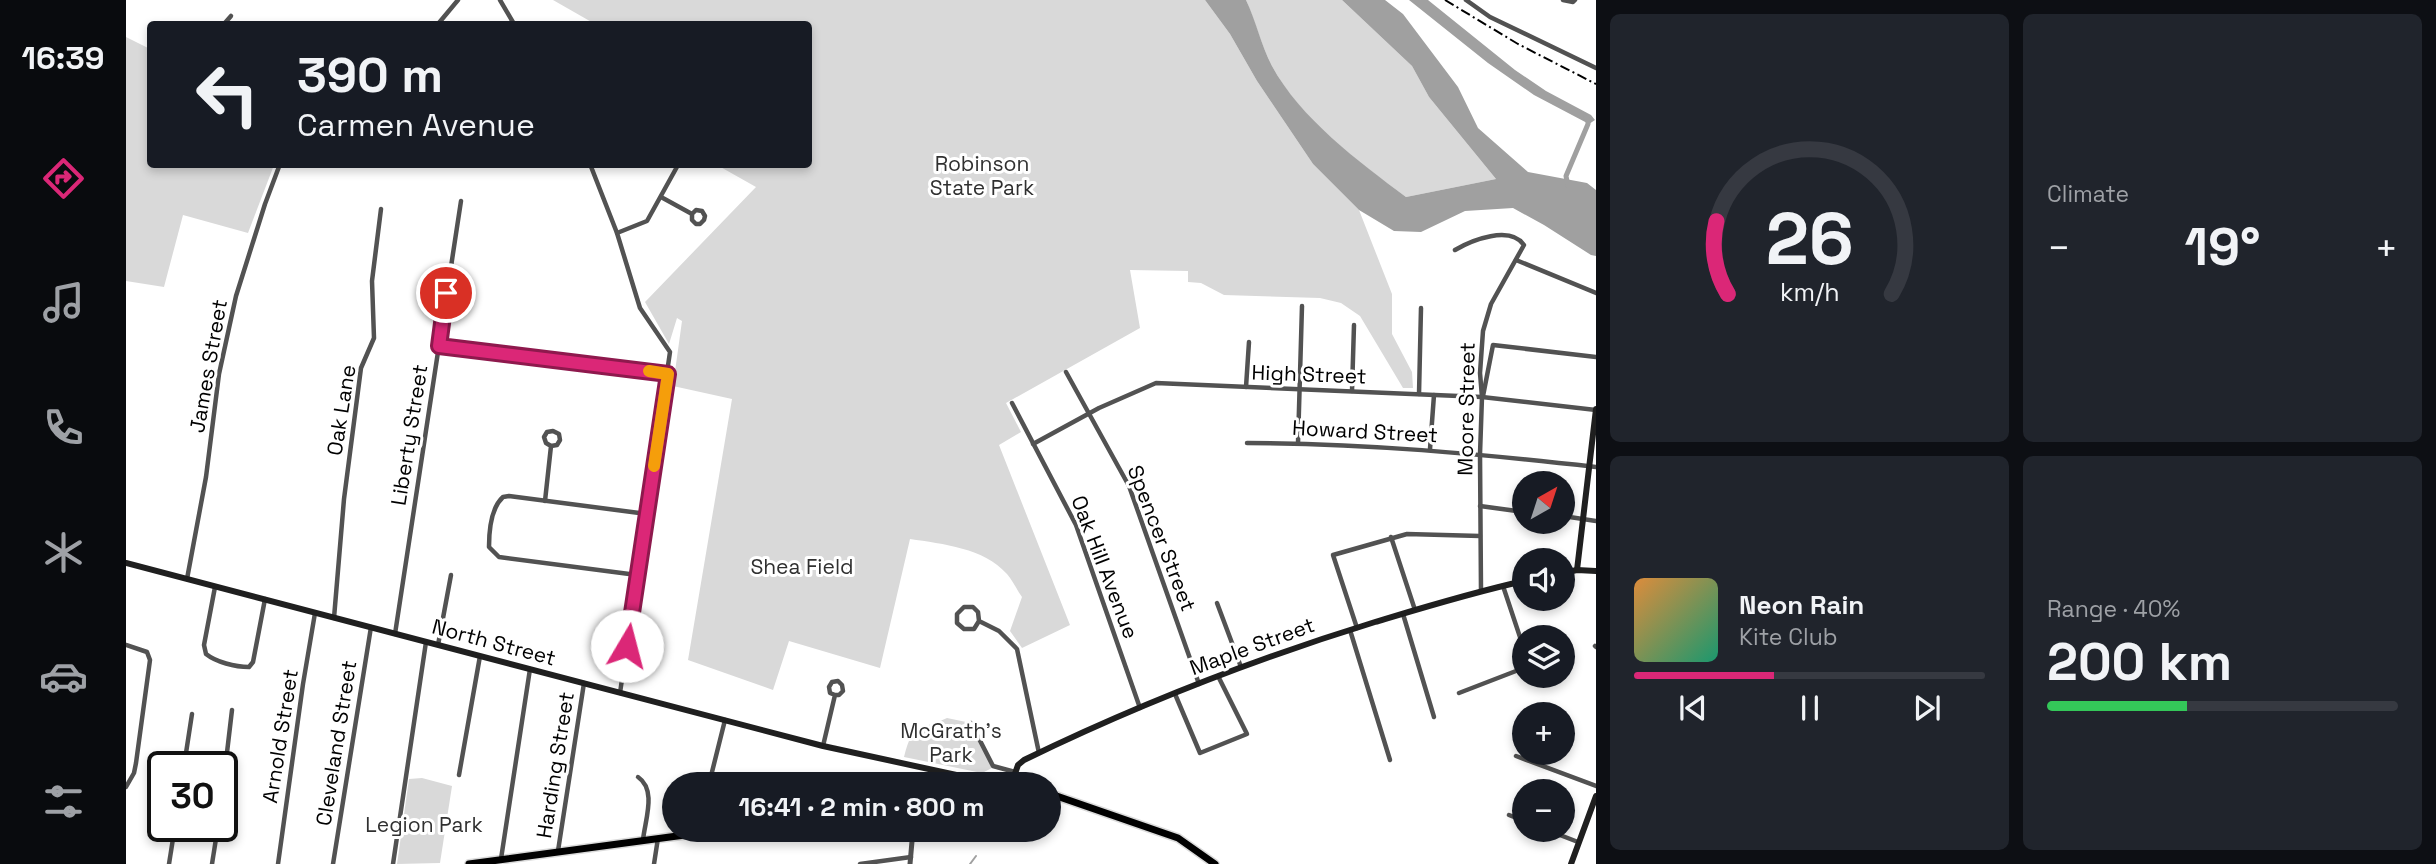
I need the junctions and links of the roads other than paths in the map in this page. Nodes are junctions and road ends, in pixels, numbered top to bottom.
1 (458, 0) edge
2 (500, 0) edge
3 (1466, 0) edge
4 (1563, 0) edge
5 (1575, 0) edge
6 (231, 16) dead end
7 (227, 21) edge
8 (440, 21) edge
9 (512, 21) edge
10 (1596, 68) edge
11 (279, 168) edge
12 (592, 168) edge
13 (678, 168) edge
14 (661, 197) junction
15 (461, 201) dead end
16 (382, 209) dead end
17 (692, 214) dead end
18 (617, 233) junction
19 (1455, 250) dead end
20 (1516, 260) junction
21 (1596, 293) edge
22 (1303, 306) dead end
23 (1421, 308) dead end
24 (1354, 325) dead end
25 (1249, 342) dead end
26 (439, 346) junction
27 (1596, 357) edge
28 (1066, 372) dead end
29 (668, 374) junction
30 (1246, 387) junction
31 (1300, 389) junction
32 (1352, 391) junction
33 (1419, 394) junction
34 (1434, 395) junction
35 (1482, 397) junction
36 (1012, 403) dead end
37 (1596, 410) edge
38 (1090, 413) junction
39 (1247, 443) dead end
40 (1298, 443) junction
41 (1033, 444) junction
42 (551, 446) dead end
43 (1430, 449) junction
44 (1480, 454) junction
45 (1592, 467) edge
46 (545, 500) junction
47 (1480, 506) junction
48 (1512, 510) edge
49 (647, 514) junction
50 (1575, 518) edge
51 (1583, 519) junction
52 (1596, 521) edge
53 (1480, 536) junction
54 (1391, 537) junction
55 (126, 563) edge
56 (1577, 570) joint
57 (1596, 571) edge
58 (451, 575) dead end
59 (638, 575) junction
60 (187, 579) junction
61 (1512, 584) edge
62 (215, 586) junction
63 (1503, 586) junction
64 (1481, 590) junction
65 (265, 599) junction
66 (1217, 603) dead end
67 (1415, 610) junction
68 (315, 612) junction
69 (1403, 614) junction
70 (334, 618) junction
71 (979, 621) junction
72 (1516, 625) edge
73 (371, 627) junction
74 (1354, 629) junction
75 (395, 634) junction
76 (426, 642) junction
77 (126, 645) edge
78 (438, 645) junction
79 (480, 656) junction
80 (1241, 667) junction
81 (530, 669) junction
82 (1512, 673) edge
83 (1218, 676) junction
84 (584, 683) junction
85 (1199, 684) junction
86 (620, 693) junction
87 (1460, 693) dead end
88 (1175, 694) junction
89 (835, 695) dead end
90 (1140, 708) junction
91 (232, 710) dead end
92 (192, 715) dead end
93 (1434, 717) dead end
94 (725, 720) junction
95 (971, 723) dead end
96 (823, 746) junction
97 (186, 751) edge
98 (227, 751) edge
99 (1039, 753) junction
100 (1390, 760) dead end
101 (1540, 765) edge
102 (712, 772) edge
103 (943, 772) edge
104 (1015, 772) joint
105 (459, 775) dead end
106 (638, 776) dead end
107 (1596, 786) edge
108 (126, 787) edge
109 (1596, 796) edge
110 (1061, 798) edge
111 (1509, 815) dead end
112 (1512, 816) edge
113 (658, 838) junction
114 (662, 838) edge
115 (643, 840) junction
116 (1575, 841) edge
117 (172, 842) edge
118 (215, 842) edge
119 (912, 842) edge
120 (1578, 842) junction
121 (558, 852) junction
122 (911, 860) edge
123 (496, 861) edge
124 (169, 864) edge
125 (212, 864) edge
126 (278, 864) edge
127 (334, 864) edge
128 (393, 864) edge
129 (469, 864) edge
130 (654, 864) edge
131 (860, 864) edge
132 (1215, 864) edge
133 (1571, 864) edge

1 - 8 street
2 - 9 street
3 - 10 street
4 - 5 street
6 - 7 street
11 - 60 street, James Street
12 - 18 street
13 - 14 street
14 - 17 street
14 - 18 street
15 - 26 street, Liberty Street
16 - 70 street, Oak Lane
18 - 29 street
19 - 20 street, Moore Street
20 - 21 street
20 - 35 street, Moore Street
22 - 31 street
23 - 33 street
24 - 32 street
25 - 30 street
26 - 29 street
26 - 75 street, Liberty Street
27 - 35 street
28 - 38 street, Spencer Street
29 - 49 street
30 - 31 street, High Street
30 - 38 street, High Street
31 - 32 street, High Street
31 - 40 street
32 - 33 street, High Street
33 - 34 street, High Street
34 - 35 street, High Street
34 - 43 street
35 - 37 street, High Street
35 - 44 street, Moore Street
36 - 41 street, Oak Hill Avenue
37 - 45 main road
38 - 41 street, High Street
38 - 85 street, Spencer Street
39 - 40 street, Howard Street
40 - 43 street, Howard Street
41 - 90 street, Oak Hill Avenue
42 - 46 street
43 - 44 street, Howard Street
44 - 45 street, Howard Street
44 - 47 street, Moore Street
45 - 51 main road
46 - 49 street
46 - 59 street
47 - 48 street
47 - 53 street, Moore Street
49 - 59 street
50 - 51 street
51 - 52 street
51 - 56 main road
53 - 54 street
53 - 64 street, Moore Street
54 - 67 street
54 - 74 street
55 - 60 main road, North Street
56 - 57 main road
58 - 78 street
59 - 86 street
60 - 62 main road, North Street
61 - 63 main road, Maple Street
62 - 65 main road, North Street
62 - 65 street
63 - 64 main road, Maple Street
63 - 72 street
64 - 67 main road, Maple Street
65 - 68 main road, North Street
66 - 80 street
67 - 69 main road, Maple Street
68 - 70 main road, North Street
68 - 126 street, Arnold Street
69 - 74 main road, Maple Street
69 - 93 street
70 - 73 main road, North Street
71 - 71 street
71 - 99 street
73 - 75 main road, North Street
73 - 127 street, Cleveland Street
74 - 80 main road, Maple Street
74 - 100 street
75 - 76 main road, North Street
76 - 78 main road, North Street
76 - 128 street
77 - 108 street
78 - 79 main road, North Street
79 - 81 main road, North Street
79 - 105 street
80 - 83 main road, Maple Street
81 - 84 main road, North Street
81 - 123 street
82 - 87 street
83 - 85 main road, Maple Street
83 - 88 street
84 - 86 main road, North Street
84 - 121 street, Harding Street
85 - 88 main road, Maple Street
86 - 94 main road, North Street
88 - 90 main road, Maple Street
89 - 96 street
90 - 99 main road, Maple Street
91 - 98 street
92 - 97 street
94 - 96 main road, North Street
94 - 102 street
95 - 104 street
96 - 103 main road, North Street
99 - 104 main road, Maple Street
101 - 107 street
106 - 115 street
109 - 120 main road
110 - 132 main road
111 - 112 street
113 - 114 main road
113 - 115 main road
113 - 130 street
115 - 121 main road
116 - 120 street
117 - 124 street
118 - 125 street
119 - 122 street
120 - 133 main road
121 - 123 main road
122 - 131 street
123 - 129 main road

